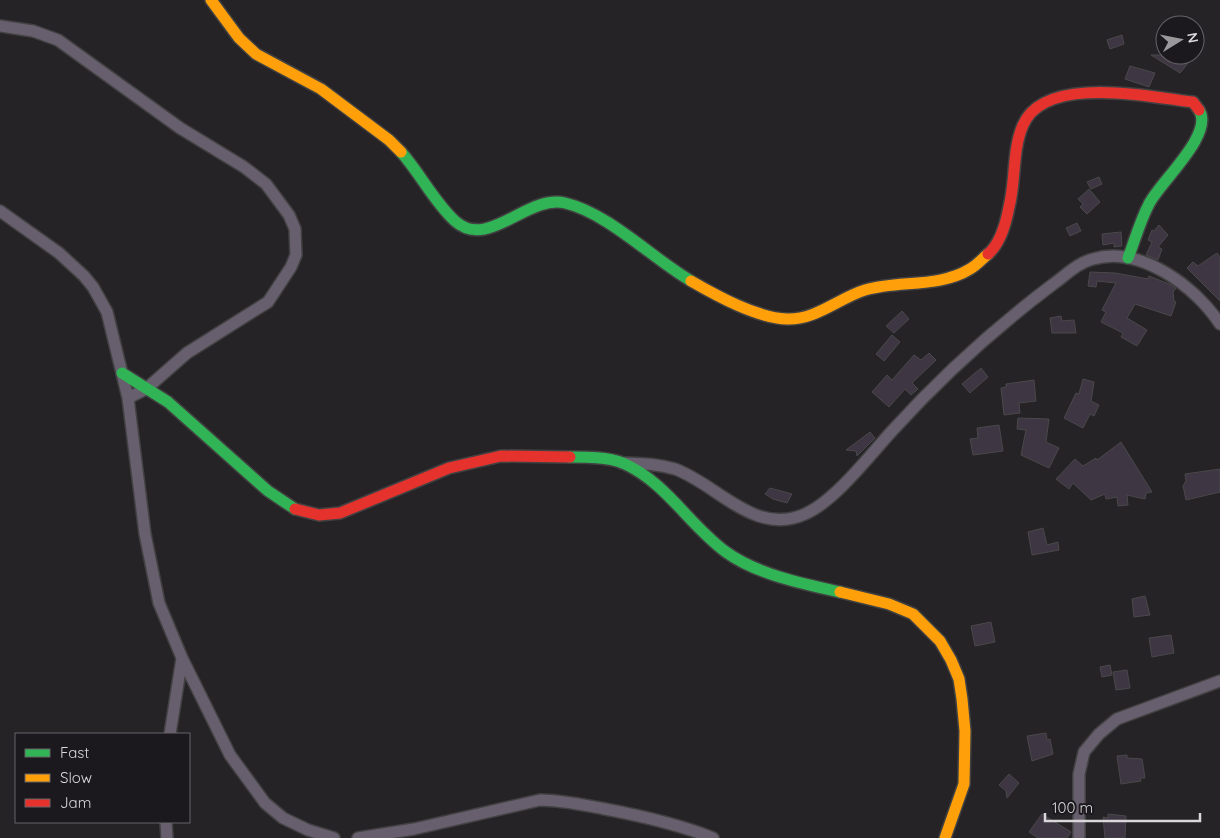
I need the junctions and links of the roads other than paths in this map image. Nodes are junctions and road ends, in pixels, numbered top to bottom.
1 (211, 0) edge
2 (0, 26) edge
3 (0, 211) edge
4 (1128, 258) junction
5 (1220, 324) edge
6 (122, 373) junction
7 (146, 389) junction
8 (128, 398) junction
9 (622, 463) junction
10 (182, 658) junction
11 (1220, 681) edge
12 (170, 733) edge
13 (166, 823) edge
14 (167, 838) edge
15 (334, 838) edge
16 (358, 838) edge
17 (712, 838) edge
18 (945, 838) edge
19 (1079, 838) edge

1 - 4 street
2 - 7 street
3 - 6 street
4 - 5 street
4 - 9 street
6 - 7 street
6 - 8 street
7 - 8 street
7 - 9 street
8 - 10 street
9 - 18 street
10 - 12 street
10 - 15 street
11 - 19 street
13 - 14 street
16 - 17 street

